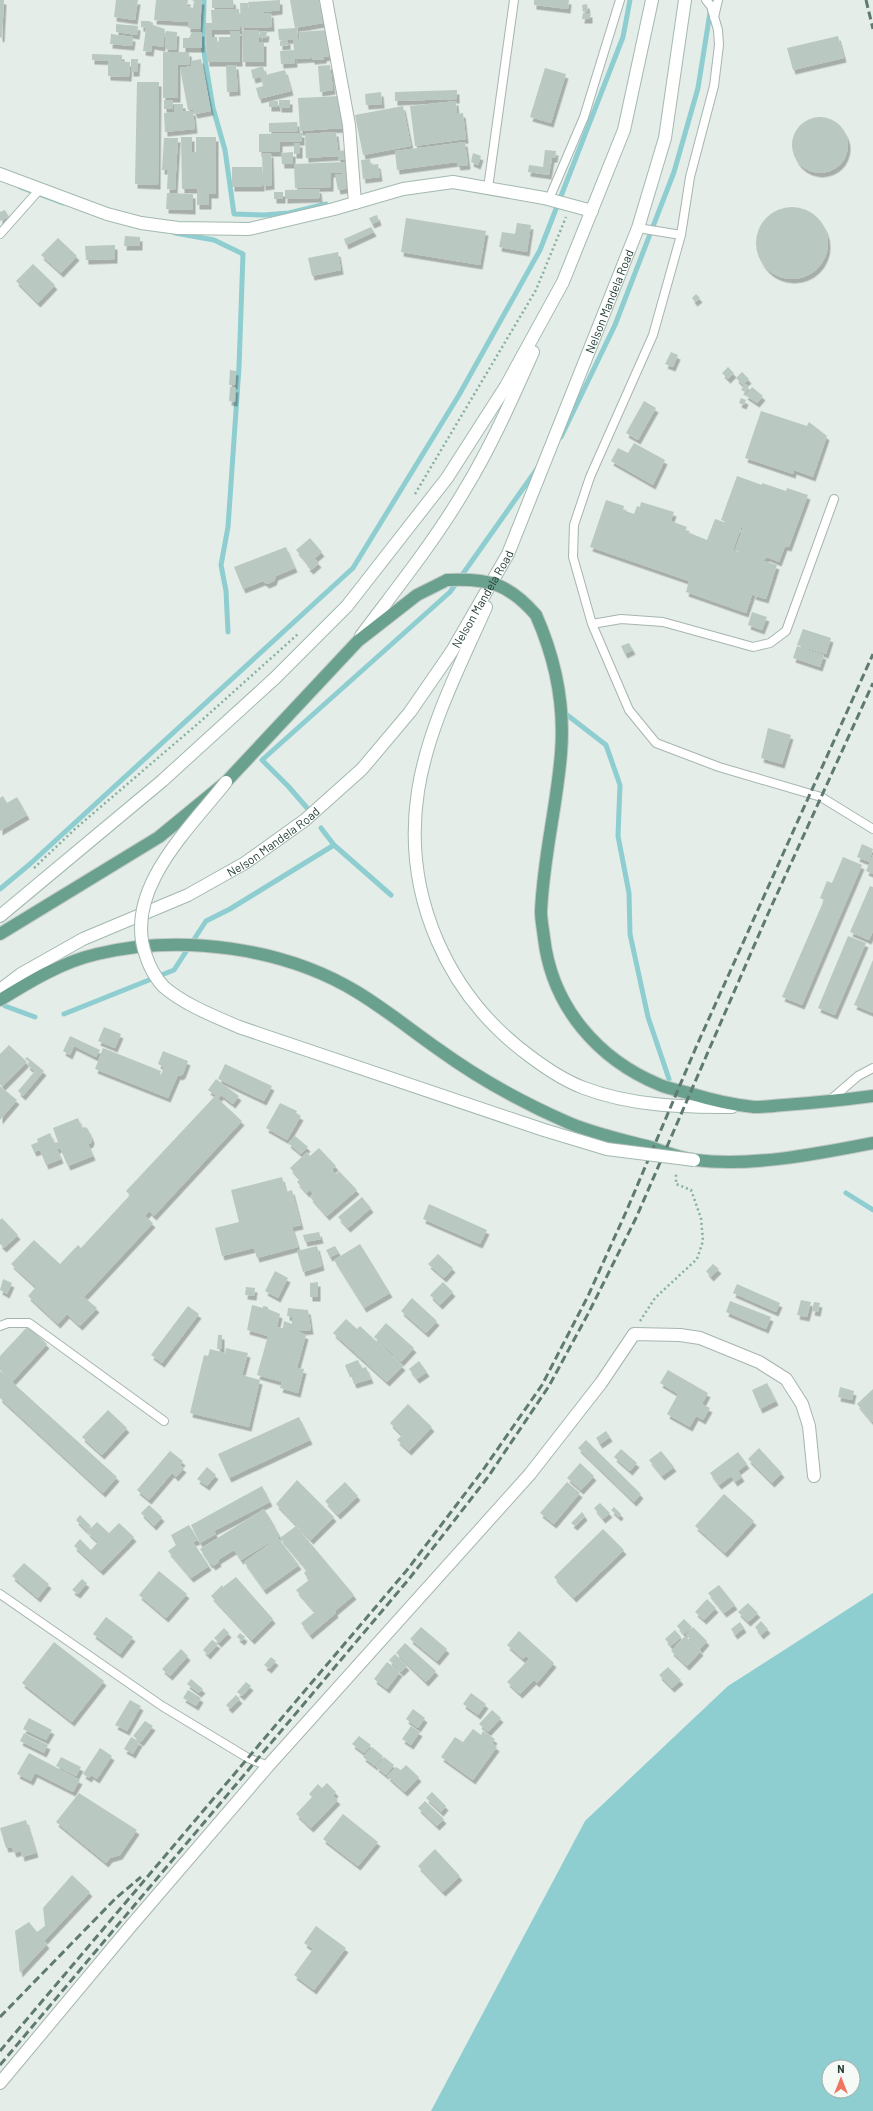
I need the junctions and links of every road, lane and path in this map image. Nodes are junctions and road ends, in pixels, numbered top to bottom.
1 (326, 0) edge
2 (514, 0) edge
3 (620, 0) edge
4 (652, 0) edge
5 (685, 0) edge
6 (706, 0) edge
7 (718, 0) edge
8 (714, 18) junction
9 (0, 174) edge
10 (488, 188) junction
11 (40, 189) junction
12 (549, 199) junction
13 (355, 203) junction
14 (571, 206) junction
15 (592, 211) junction
16 (638, 228) junction
17 (0, 234) edge
18 (681, 234) junction
19 (563, 282) junction
20 (413, 497) dead end
21 (834, 498) dead end
22 (508, 554) junction
23 (592, 624) junction
24 (300, 632) dead end
25 (358, 641) junction
26 (226, 782) junction
27 (871, 825) edge
28 (32, 869) dead end
29 (0, 916) edge
30 (0, 934) edge
31 (0, 990) edge
32 (0, 1000) edge
33 (873, 1068) edge
34 (873, 1096) edge
35 (826, 1103) junction
36 (755, 1107) junction
37 (873, 1143) edge
38 (694, 1160) junction
39 (676, 1184) dead end
40 (0, 1326) edge
41 (634, 1334) junction
42 (164, 1421) dead end
43 (814, 1476) dead end
44 (0, 1594) edge
45 (268, 1766) junction
46 (0, 2083) edge

1 - 13 main road
2 - 10 lane
3 - 12 lane
4 - 15 main road
5 - 16 main road, Nelson Mandela Road
6 - 8 lane
7 - 8 lane
8 - 18 lane
9 - 11 main road
10 - 12 main road
10 - 13 main road
11 - 13 main road
11 - 17 lane
12 - 14 main road
14 - 15 main road
14 - 20 path
15 - 19 main road
16 - 18 lane
16 - 22 main road, Nelson Mandela Road
18 - 23 lane
19 - 25 main road
19 - 29 main road
21 - 23 lane
22 - 31 main road, Nelson Mandela Road
22 - 36 main road
23 - 27 lane
24 - 28 path
25 - 26 main road
25 - 36 main road, bridge
26 - 30 main road
26 - 38 main road, bridge
32 - 38 main road
33 - 35 lane
34 - 35 main road
35 - 36 main road
37 - 38 main road
39 - 41 path
40 - 42 lane
41 - 43 main road
41 - 45 main road
44 - 45 lane
45 - 46 main road

